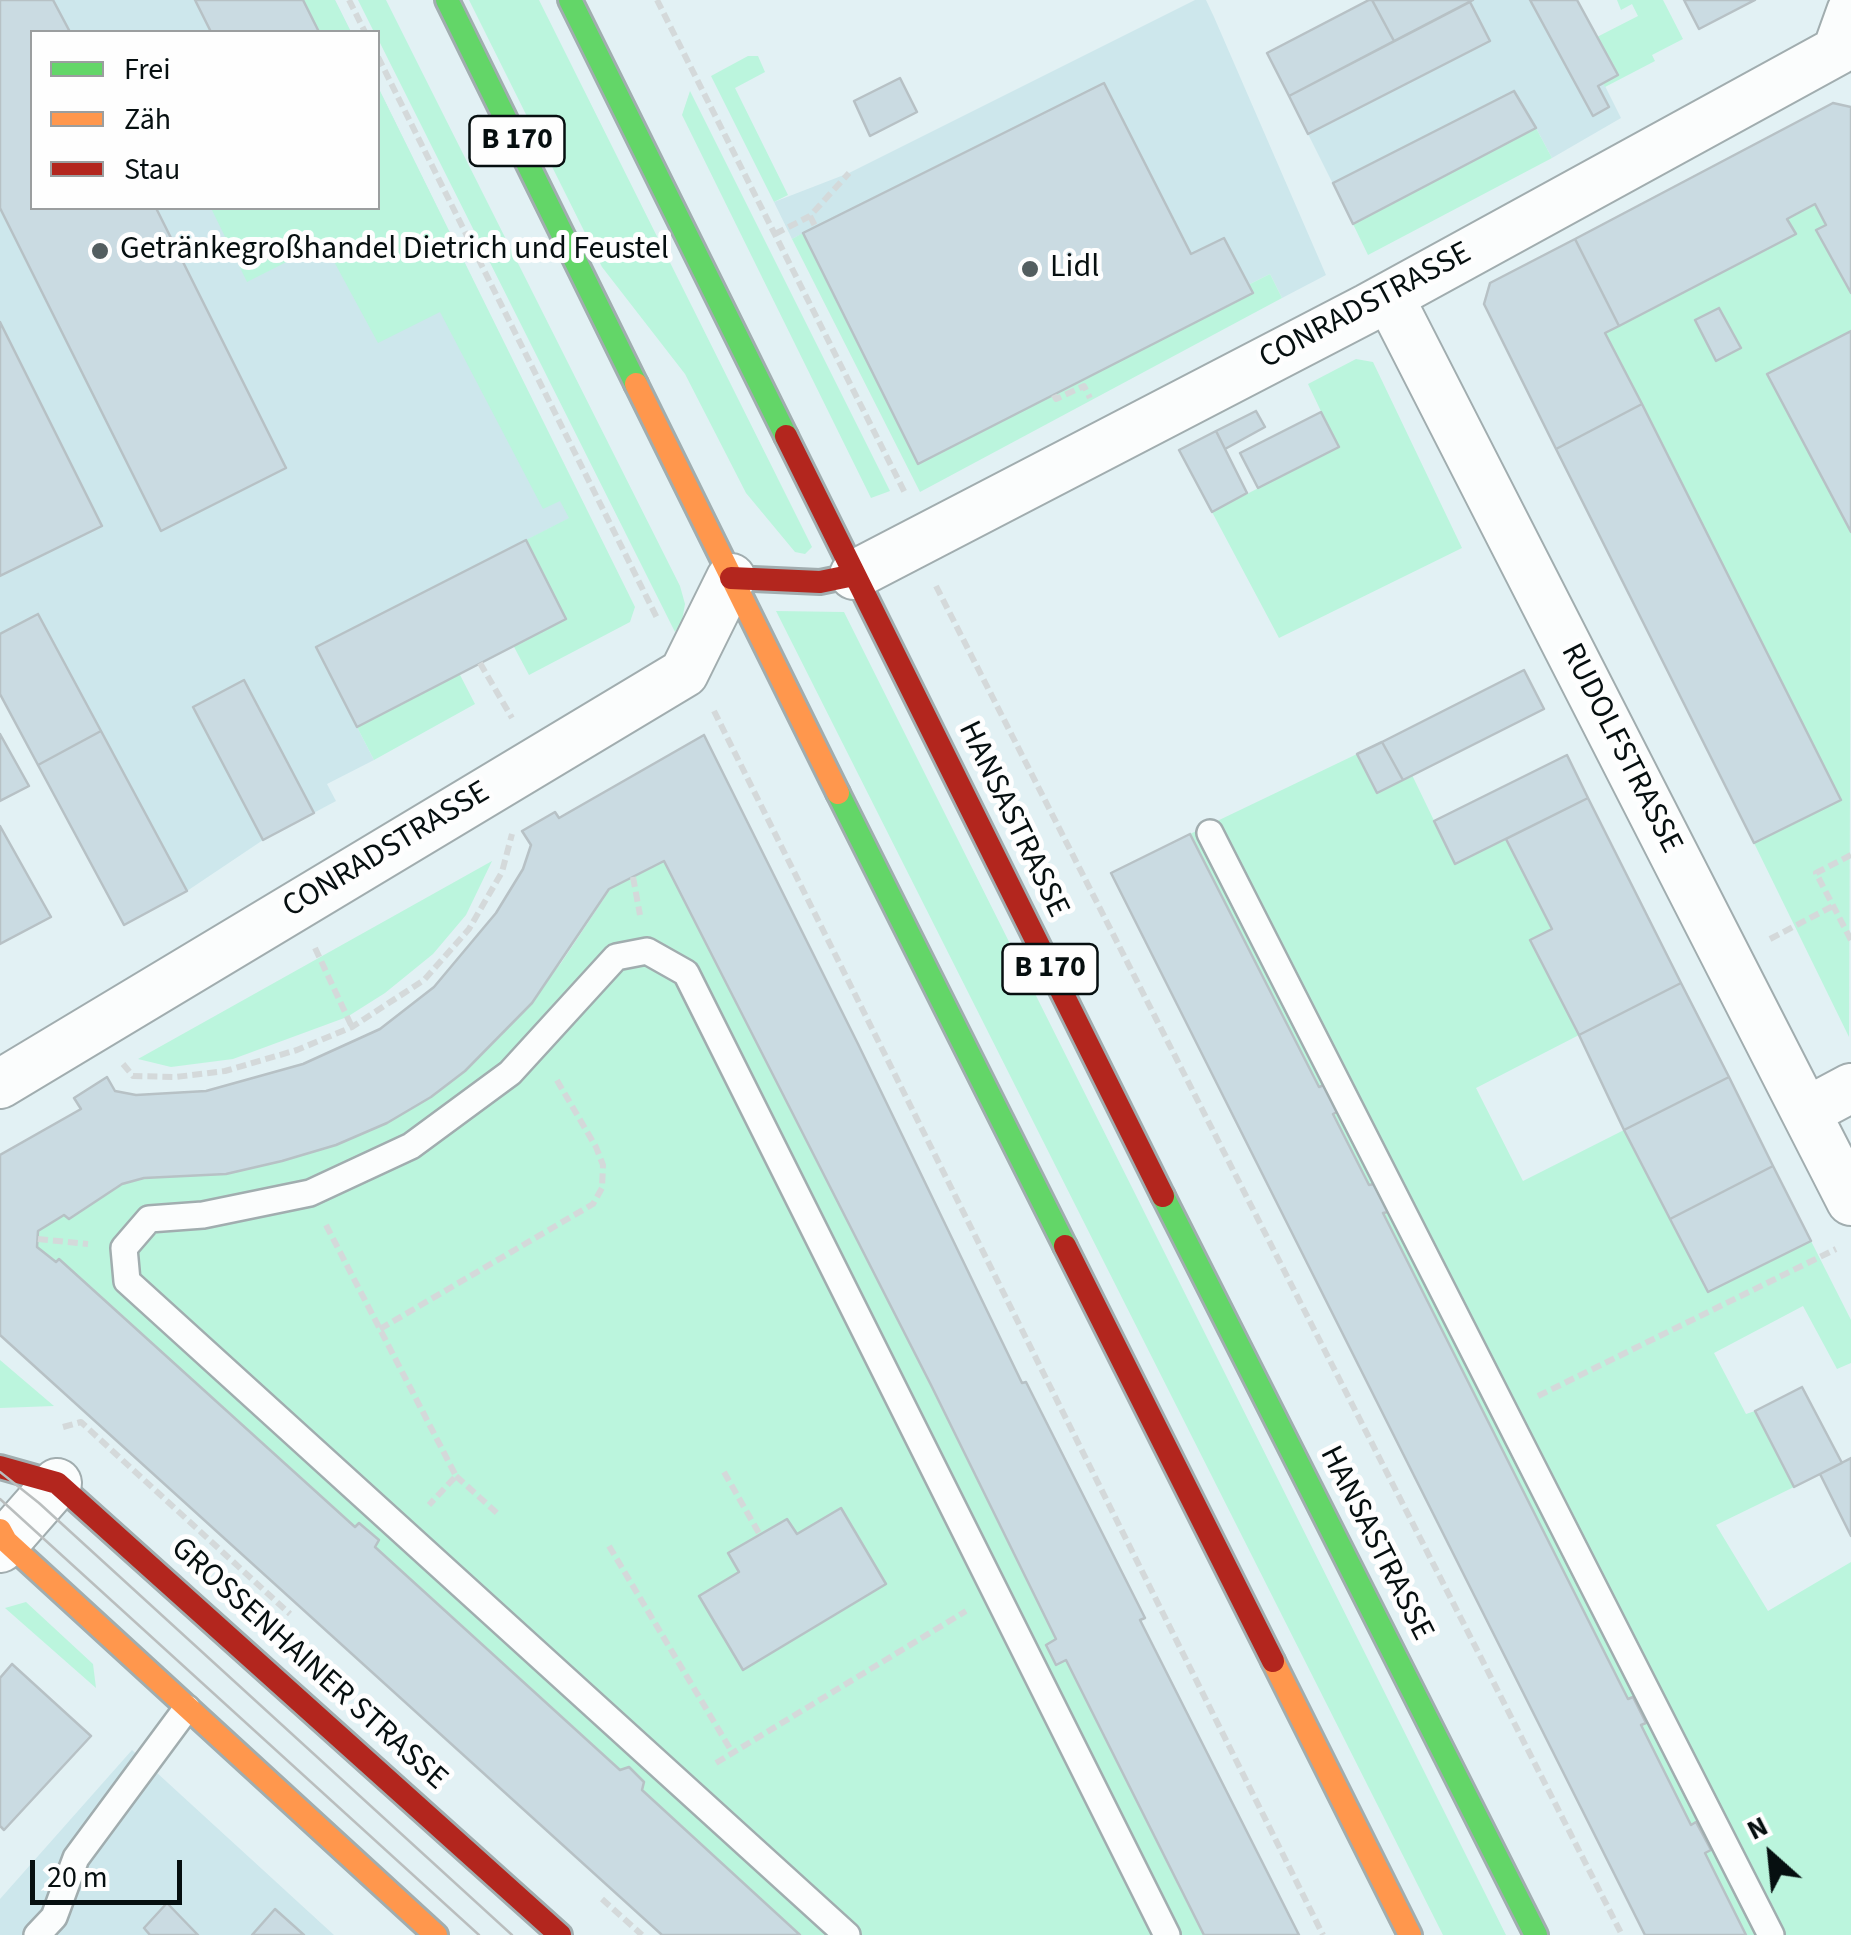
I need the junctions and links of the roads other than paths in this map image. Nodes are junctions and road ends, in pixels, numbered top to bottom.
1 (447, 0) edge
2 (570, 0) edge
3 (1851, 12) edge
4 (1389, 296) junction
5 (854, 576) junction
6 (731, 578) junction
7 (1210, 833) dead end
8 (0, 1084) edge
9 (1851, 1088) edge
10 (1806, 1112) junction
11 (1851, 1201) edge
12 (0, 1467) edge
13 (57, 1483) junction
14 (2, 1540) edge
15 (187, 1708) junction
16 (37, 1935) edge
17 (436, 1935) edge
18 (560, 1935) edge
19 (848, 1935) edge
20 (1167, 1935) edge
21 (1410, 1935) edge
22 (1536, 1935) edge
23 (1771, 1935) edge

1 - 6 main road, B 170
2 - 5 main road, HANSASTRASSE / B 170
3 - 4 street, CONRADSTRASSE
4 - 5 street, CONRADSTRASSE
4 - 10 street, RUDOLFSTRASSE
5 - 6 main road
5 - 22 main road, HANSASTRASSE / B 170
6 - 8 street, CONRADSTRASSE
6 - 21 main road, B 170
7 - 23 lane
9 - 10 street
10 - 11 street, RUDOLFSTRASSE
12 - 13 main road, GROSSENHAINER STRASSE
13 - 14 street
13 - 18 main road, GROSSENHAINER STRASSE
14 - 15 main road
15 - 16 lane
15 - 17 main road
19 - 20 lane

